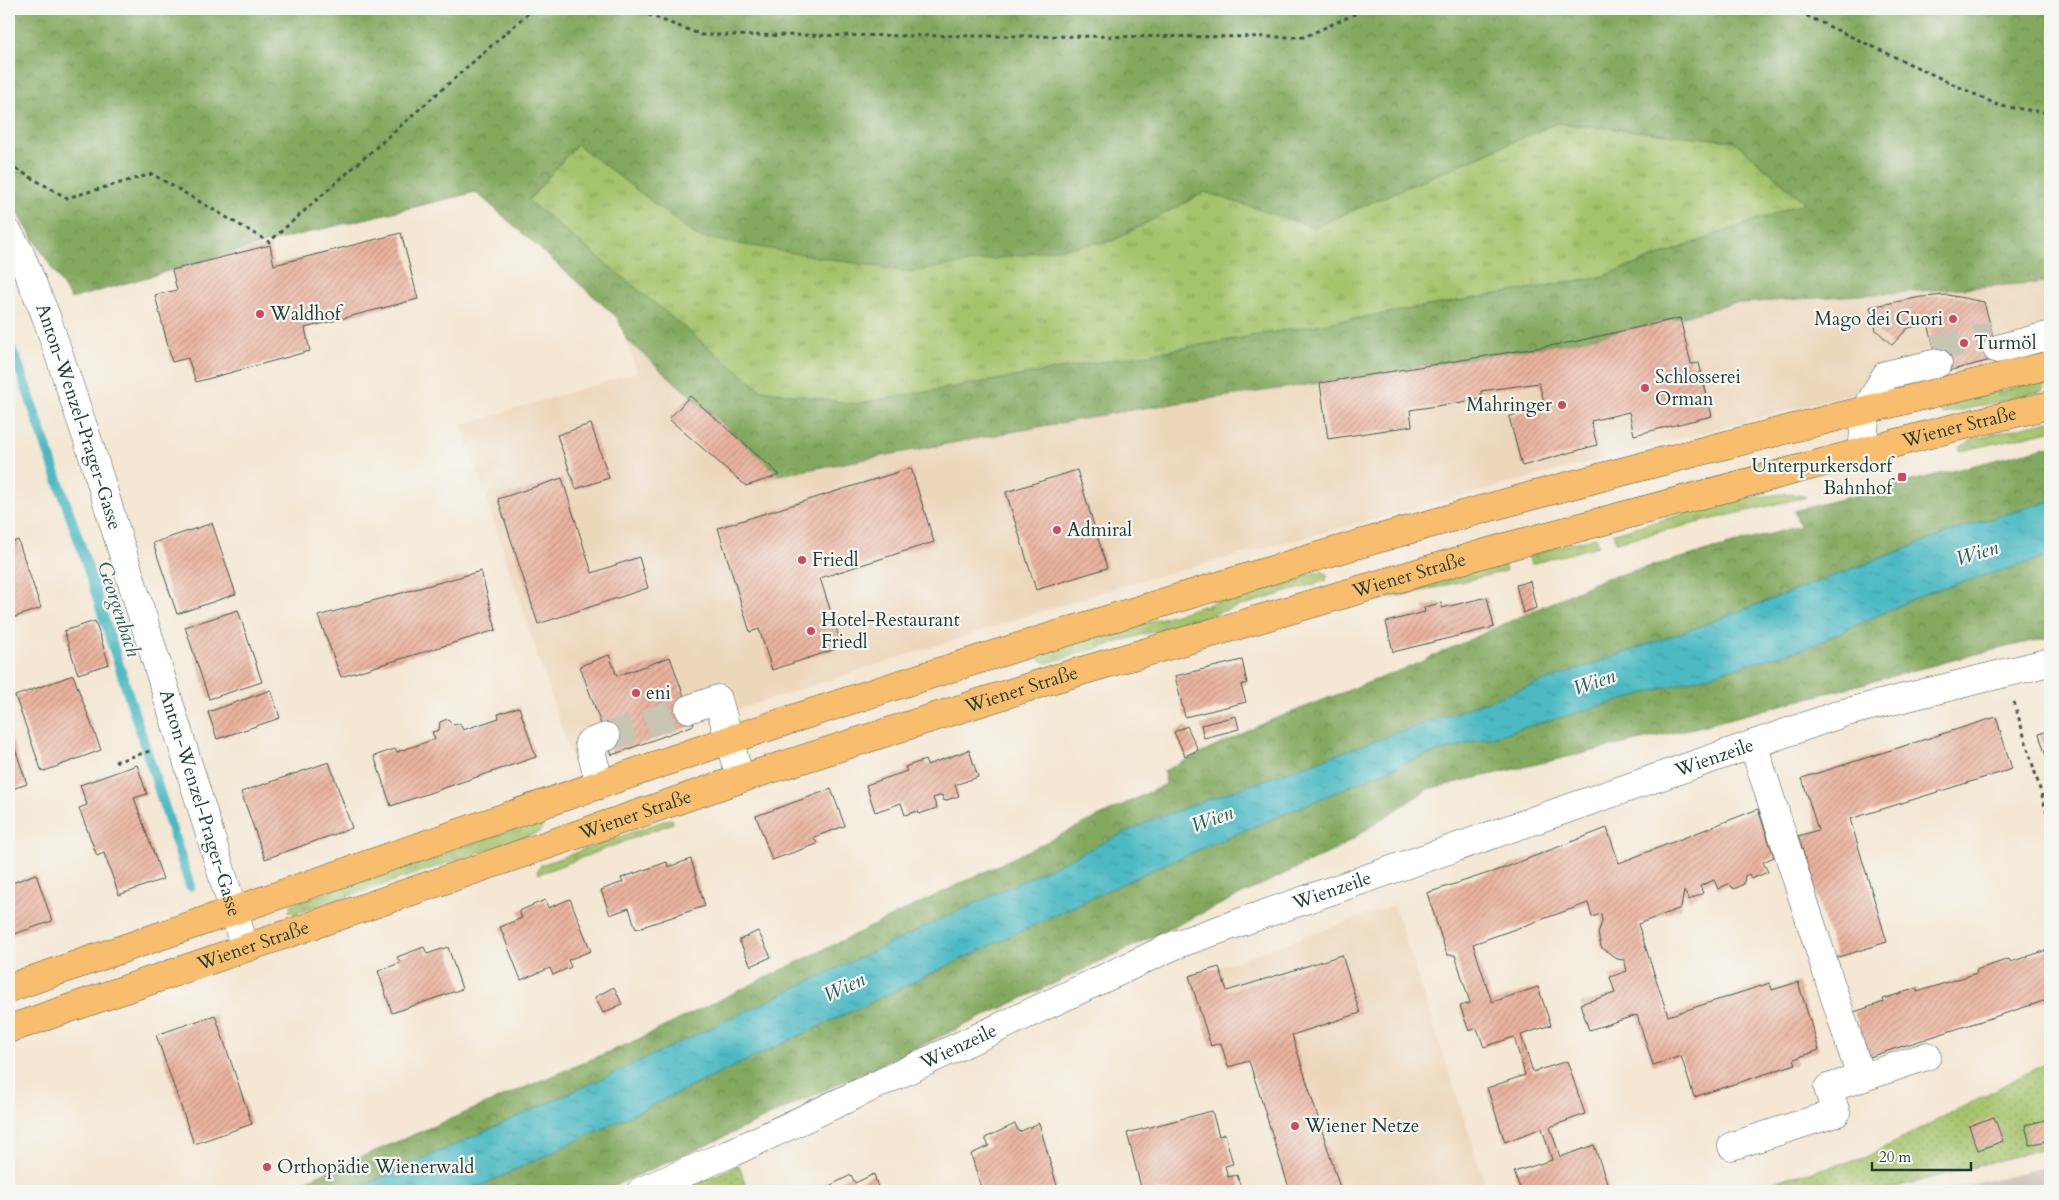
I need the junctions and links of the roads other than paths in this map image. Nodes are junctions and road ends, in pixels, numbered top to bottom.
1 (9, 234) edge
2 (2049, 338) edge
3 (1995, 342) tunnel mouth
4 (1936, 356) tunnel mouth
5 (2050, 365) edge
6 (2050, 405) edge
7 (1866, 410) junction
8 (1862, 452) junction
9 (2050, 662) edge
10 (689, 709) tunnel mouth
11 (606, 737) tunnel mouth
12 (728, 741) junction
13 (1753, 744) junction
14 (740, 779) junction
15 (600, 785) junction
16 (234, 911) junction
17 (246, 948) junction
18 (9, 988) edge
19 (9, 1029) edge
20 (1927, 1056) dead end
21 (1861, 1078) junction
22 (1732, 1146) dead end
23 (641, 1191) edge

1 - 16 street, Anton-Wenzel-Prager-Gasse
2 - 3 street
4 - 7 street
5 - 7 main road, Wiener Straße
6 - 8 main road, Wiener Straße
7 - 8 street
7 - 12 main road, Wiener Straße
8 - 14 main road, Wiener Straße
9 - 13 street, Wienzeile
10 - 12 street
11 - 15 street
12 - 14 street
12 - 15 main road, Wiener Straße
13 - 21 street
13 - 23 street, Wienzeile
14 - 17 main road, Wiener Straße
15 - 16 main road, Wiener Straße
16 - 17 street, Anton-Wenzel-Prager-Gasse
16 - 18 main road, Wiener Straße
17 - 19 main road, Wiener Straße
20 - 21 street
21 - 22 street

